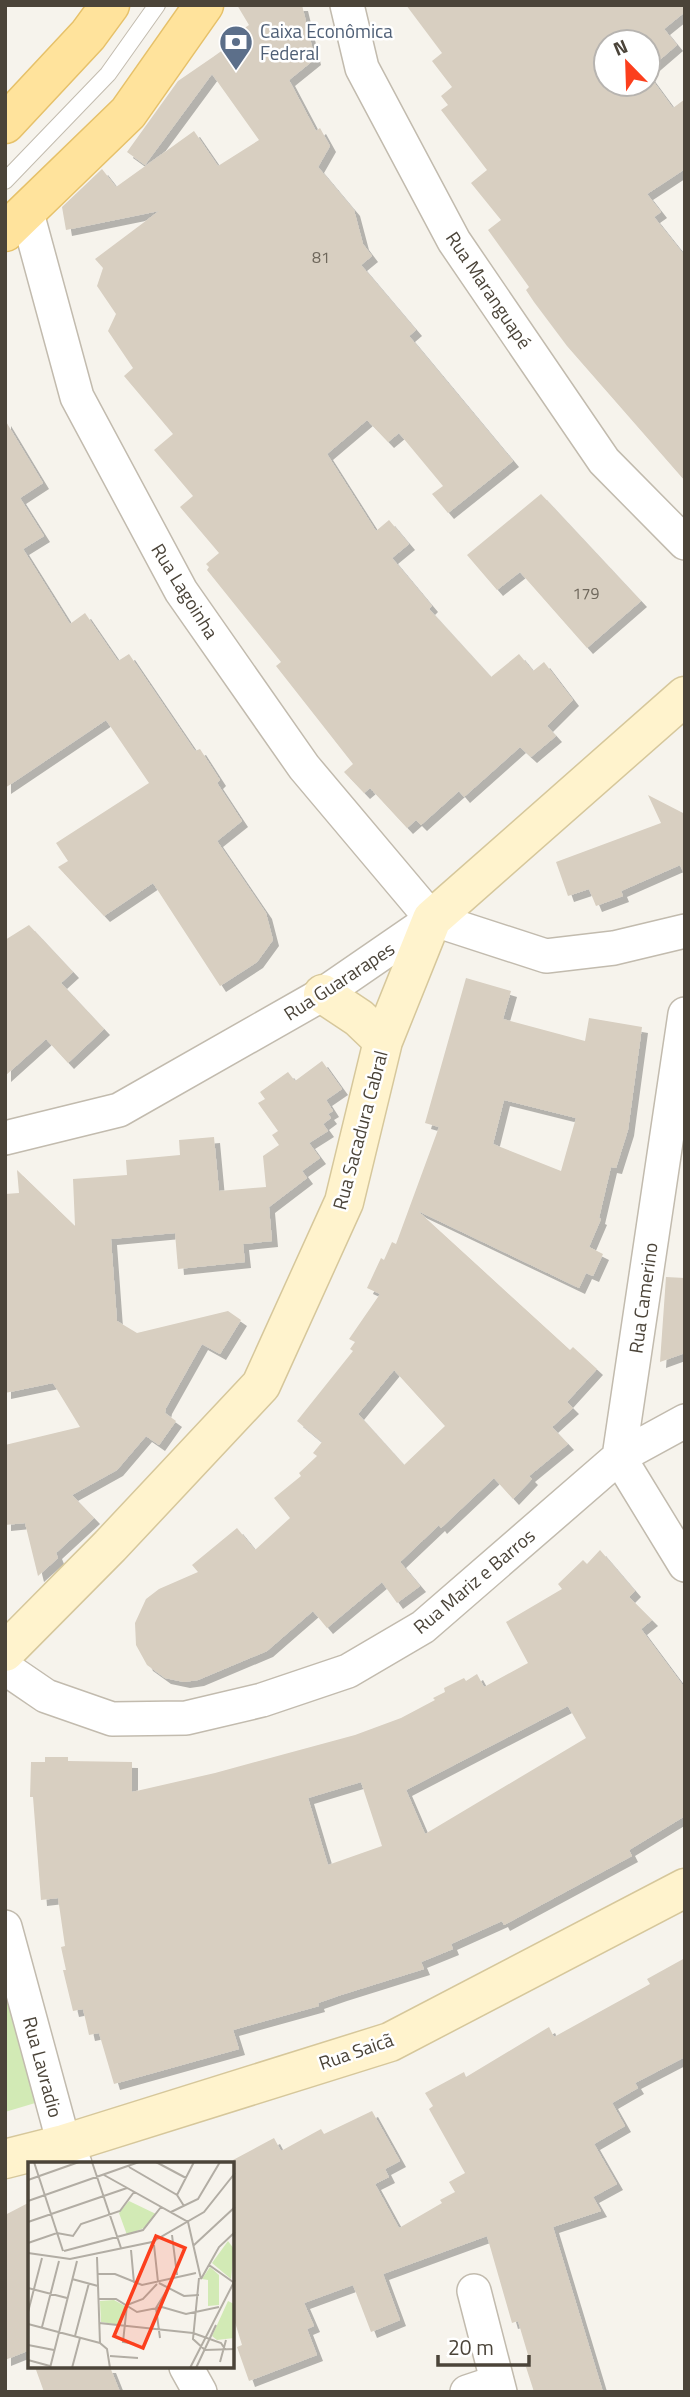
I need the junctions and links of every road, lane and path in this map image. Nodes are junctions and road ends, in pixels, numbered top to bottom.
1 (110, 5) edge
2 (157, 5) edge
3 (204, 5) edge
4 (347, 5) edge
5 (5, 124) edge
6 (5, 181) edge
7 (16, 223) edge
8 (685, 543) edge
9 (685, 696) edge
10 (432, 919) junction
11 (685, 931) edge
12 (324, 994) junction
13 (685, 1014) edge
14 (383, 1041) junction
15 (5, 1138) edge
16 (685, 1421) edge
17 (619, 1457) junction
18 (685, 1565) edge
19 (5, 1652) edge
20 (5, 1668) edge
21 (685, 1888) edge
22 (5, 1927) edge
23 (70, 2154) edge
24 (5, 2159) edge
25 (474, 2291) dead end
26 (188, 2369) edge
27 (488, 2389) edge
28 (200, 2392) edge

1 - 5 main road
2 - 6 lane
3 - 7 main road
4 - 8 street, Rua Maranguapé
7 - 10 street, Rua Lagoinha
9 - 10 street, Rua Sacadura Cabral
10 - 11 street
10 - 12 street, Rua Guararapes
10 - 14 street, Rua Sacadura Cabral
12 - 14 street
12 - 15 street, Rua Guararapes
13 - 17 street, Rua Camerino
14 - 19 street, Rua Sacadura Cabral
16 - 17 street, Rua Mariz e Barros
17 - 18 street
17 - 20 street, Rua Mariz e Barros
21 - 23 street, Rua Saicã
22 - 23 street, Rua Lavradio
23 - 24 street, Rua Saicã
25 - 27 street
26 - 28 street

